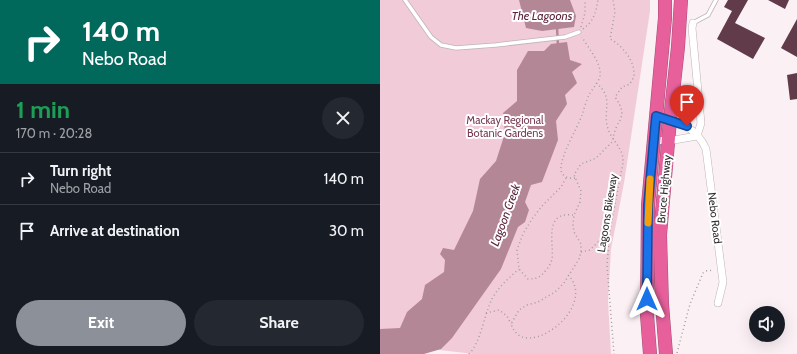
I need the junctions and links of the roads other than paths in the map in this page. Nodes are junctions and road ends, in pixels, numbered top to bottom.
1 (405, 0) edge
2 (665, 0) edge
3 (680, 0) edge
4 (716, 0) edge
5 (693, 23) joint
6 (579, 32) road end
7 (656, 116) junction
8 (670, 120) junction
9 (697, 136) junction
10 (653, 140) junction
11 (668, 140) junction
12 (718, 303) dead end
13 (650, 354) edge
14 (666, 354) edge

1 - 6 lane
2 - 7 highway, Bruce Highway
3 - 8 highway, Bruce Highway
4 - 5 lane
5 - 9 street
7 - 8 street, Nebo Road
7 - 10 highway, Bruce Highway
8 - 9 street, Nebo Road
8 - 11 highway, Bruce Highway
9 - 11 street
9 - 12 street, Nebo Road
10 - 11 street
10 - 13 highway, Bruce Highway
11 - 14 highway, Bruce Highway

